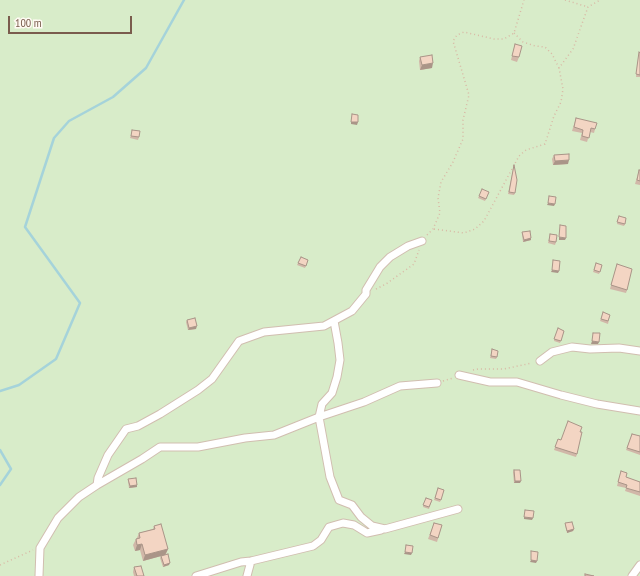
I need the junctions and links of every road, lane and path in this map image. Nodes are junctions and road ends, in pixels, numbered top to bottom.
1 (524, 0) edge
2 (565, 0) edge
3 (600, 0) edge
4 (588, 8) junction
5 (514, 33) junction
6 (558, 68) junction
7 (433, 229) junction
8 (422, 241) junction
9 (366, 294) junction
10 (334, 321) junction
11 (640, 351) edge
12 (540, 361) joint
13 (472, 371) dead end
14 (459, 375) joint
15 (437, 383) joint
16 (640, 411) edge
17 (319, 417) junction
18 (96, 485) junction
19 (458, 509) dead end
20 (385, 529) junction
21 (40, 548) junction
22 (251, 561) junction
23 (0, 565) edge
24 (640, 566) edge
25 (40, 576) edge
26 (196, 576) edge
27 (247, 576) edge
28 (632, 576) edge

1 - 5 path
2 - 4 path
3 - 4 path
4 - 6 path
5 - 6 path
5 - 7 path
6 - 7 path
7 - 8 path
8 - 9 street
8 - 9 path
9 - 10 street
10 - 17 street
10 - 18 street
11 - 12 street
12 - 13 path
14 - 15 path
14 - 16 street
15 - 17 street
17 - 18 street
17 - 20 street
18 - 21 street
19 - 20 street
20 - 22 street
21 - 23 path
21 - 25 street
22 - 26 street
22 - 27 street
24 - 28 street

